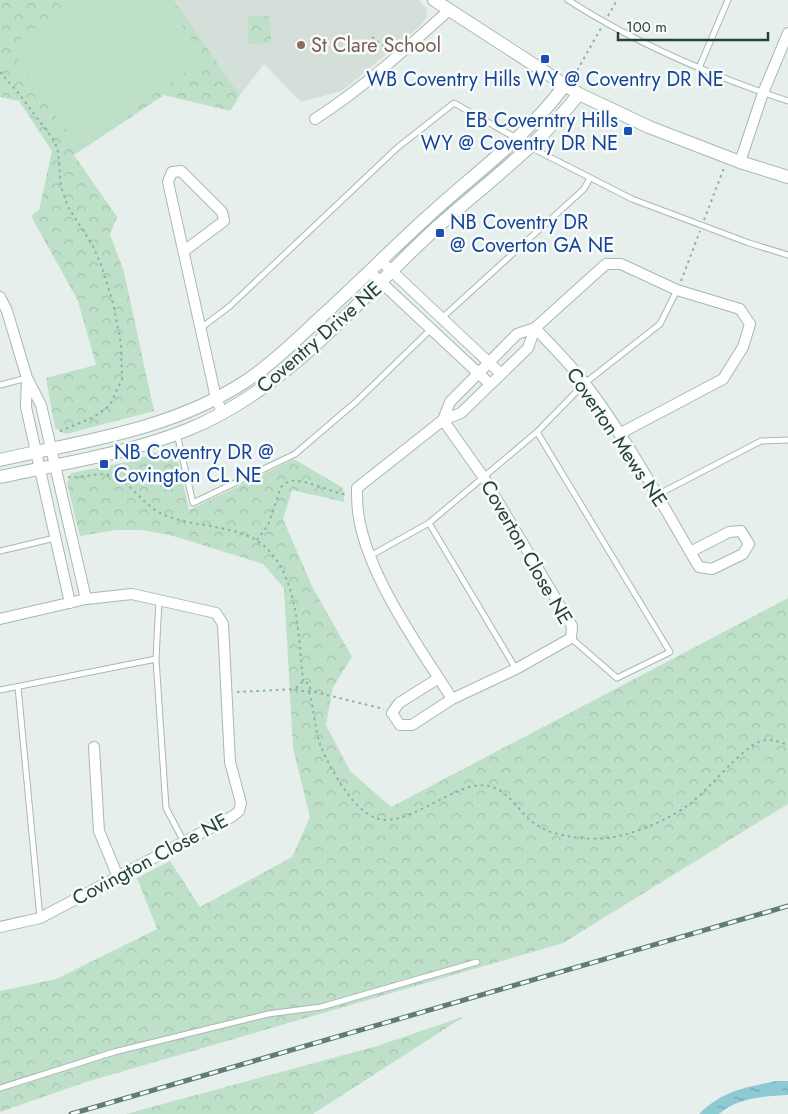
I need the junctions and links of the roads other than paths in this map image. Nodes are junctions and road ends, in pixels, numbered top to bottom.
1 (434, 0) edge
2 (568, 0) edge
3 (728, 0) edge
4 (448, 11) junction
5 (788, 33) edge
6 (699, 68) junction
7 (564, 86) junction
8 (764, 93) junction
9 (578, 94) junction
10 (788, 101) edge
11 (315, 119) dead end
12 (517, 138) junction
13 (530, 147) junction
14 (740, 162) junction
15 (788, 177) edge
16 (590, 178) junction
17 (184, 251) junction
18 (788, 254) edge
19 (381, 260) junction
20 (393, 270) junction
21 (370, 272) junction
22 (381, 282) junction
23 (677, 290) junction
24 (0, 297) edge
25 (4, 312) edge
26 (443, 317) junction
27 (432, 328) junction
28 (535, 328) junction
29 (200, 329) junction
30 (489, 362) junction
31 (478, 373) junction
32 (500, 373) junction
33 (27, 378) junction
34 (585, 383) junction
35 (490, 384) junction
36 (0, 385) edge
37 (216, 398) junction
38 (222, 412) junction
39 (172, 417) junction
40 (443, 420) junction
41 (537, 432) junction
42 (177, 434) junction
43 (619, 434) junction
44 (788, 440) edge
45 (52, 448) junction
46 (36, 452) junction
47 (0, 460) edge
48 (55, 465) junction
49 (40, 468) junction
50 (0, 477) edge
51 (484, 478) junction
52 (657, 495) junction
53 (429, 523) junction
54 (55, 538) junction
55 (0, 551) edge
56 (690, 552) junction
57 (370, 556) junction
58 (159, 598) junction
59 (86, 599) junction
60 (70, 602) junction
61 (0, 619) edge
62 (571, 638) junction
63 (156, 659) junction
64 (516, 669) junction
65 (439, 678) junction
66 (18, 687) junction
67 (0, 690) edge
68 (452, 699) junction
69 (94, 748) dead end
70 (184, 843) junction
71 (118, 877) junction
72 (40, 918) junction
73 (0, 928) edge
74 (477, 962) dead end
75 (0, 1088) edge

1 - 4 street
2 - 6 lane
3 - 6 lane
4 - 7 street
4 - 11 street
5 - 8 street
6 - 8 lane
7 - 9 street
7 - 12 street, Coventry Drive NE
8 - 10 lane
8 - 14 street
9 - 13 street, Coventry Drive NE
9 - 14 street
12 - 13 street
12 - 19 street, Coventry Drive NE
12 - 29 lane
13 - 16 lane
13 - 20 street, Coventry Drive NE
14 - 15 street
16 - 18 lane
16 - 26 lane
17 - 17 street
17 - 29 street
19 - 20 street
19 - 21 street, Coventry Drive NE
20 - 22 street, Coventry Drive NE
20 - 26 street
21 - 22 street
21 - 37 street, Coventry Drive NE
22 - 27 street
22 - 38 street, Coventry Drive NE
23 - 28 street
23 - 34 lane
23 - 43 street
24 - 25 street
25 - 33 street
26 - 27 street
26 - 30 street
27 - 31 street
27 - 42 lane
28 - 30 street
28 - 32 street
28 - 34 street, Coverton Mews NE
29 - 37 street
30 - 31 street
30 - 32 street
31 - 35 street
31 - 40 street
32 - 35 street
33 - 36 lane
33 - 45 street
33 - 46 street
34 - 41 lane
34 - 43 street, Coverton Mews NE
35 - 40 street
37 - 38 street
37 - 39 street, Coventry Drive NE
38 - 42 street, Coventry Drive NE
39 - 42 street
39 - 45 street, Coventry Drive NE
40 - 51 street, Coverton Close NE
40 - 57 street
41 - 51 lane
41 - 62 lane
42 - 48 street, Coventry Drive NE
43 - 52 street, Coverton Mews NE
44 - 52 lane
45 - 46 street, Coventry Drive NE
45 - 48 street
46 - 47 street, Coventry Drive NE
46 - 49 street
48 - 49 street, Coventry Drive NE
48 - 59 street
49 - 50 street, Coventry Drive NE
49 - 54 street
51 - 53 lane
51 - 62 street, Coverton Close NE
52 - 56 street, Coverton Mews NE
53 - 57 lane
53 - 64 lane
54 - 55 lane
54 - 60 street
56 - 56 street, Coverton Mews NE
57 - 65 street
58 - 59 street, Covington Close NE
58 - 63 lane
58 - 70 street, Covington Close NE
59 - 60 street, Covington Close NE
60 - 61 street, Covington Close NE
62 - 64 street, Coverton Close NE
63 - 66 lane
63 - 70 lane
64 - 68 street, Coverton Close NE
65 - 68 street
65 - 68 street, Coverton Close NE
66 - 67 lane
66 - 72 lane
69 - 71 street
70 - 71 street, Covington Close NE
71 - 72 street, Covington Close NE
72 - 73 street, Covington Close NE
74 - 75 lane

